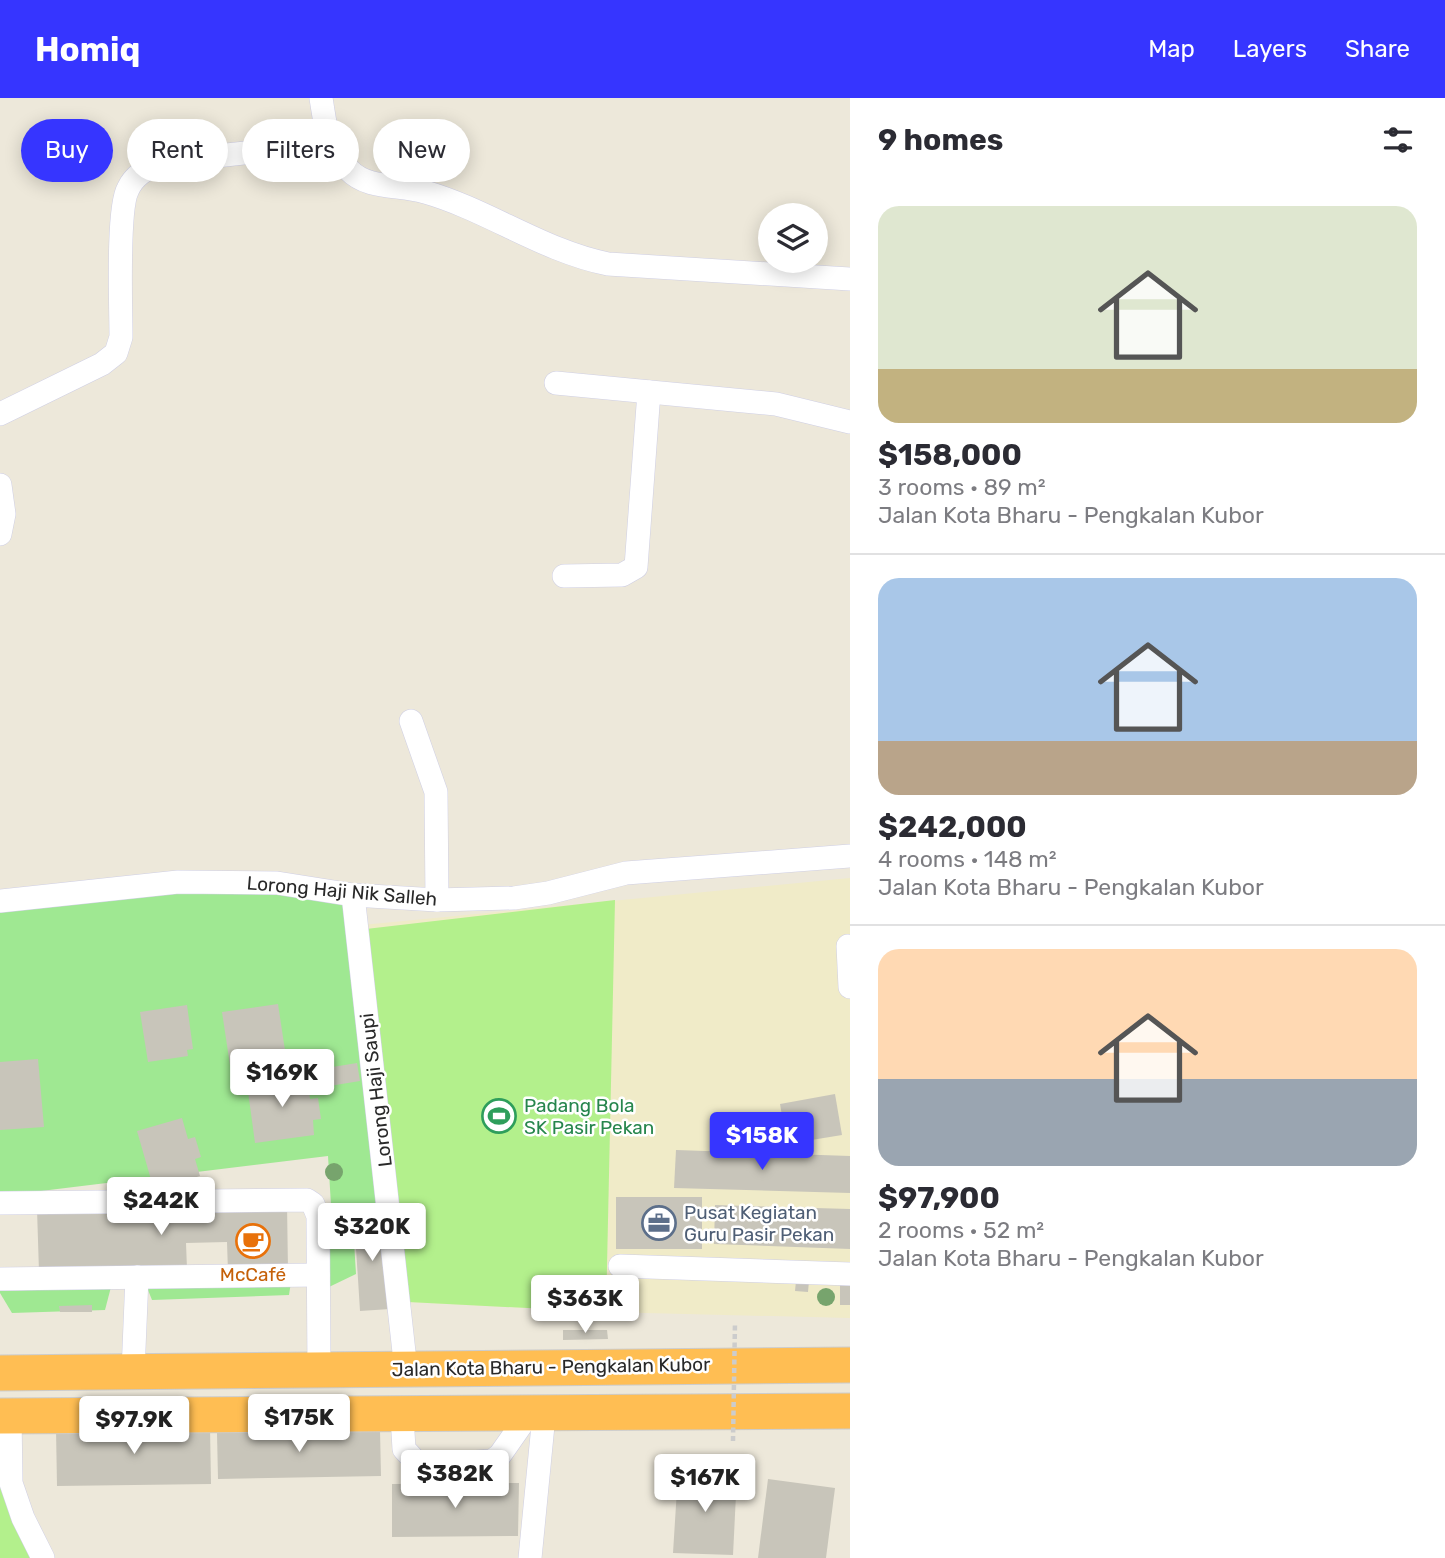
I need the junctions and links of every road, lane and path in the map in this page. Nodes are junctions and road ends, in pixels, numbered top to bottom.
1 (321, 98) edge
2 (324, 119) edge
3 (242, 153) edge
4 (359, 177) edge
5 (850, 279) edge
6 (556, 383) dead end
7 (649, 392) junction
8 (0, 414) edge
9 (850, 422) edge
10 (0, 485) edge
11 (0, 534) edge
12 (564, 576) dead end
13 (411, 722) dead end
14 (850, 856) edge
15 (353, 895) junction
16 (437, 900) junction
17 (0, 901) edge
18 (848, 946) dead end
19 (850, 980) edge
20 (850, 987) edge
21 (0, 1203) edge
22 (620, 1266) dead end
23 (850, 1274) edge
24 (318, 1275) junction
25 (137, 1277) junction
26 (0, 1279) edge
27 (735, 1323) dead end
28 (850, 1364) edge
29 (319, 1370) junction
30 (406, 1370) junction
31 (133, 1372) junction
32 (0, 1373) edge
33 (850, 1411) edge
34 (5, 1415) edge
35 (536, 1415) junction
36 (402, 1416) junction
37 (733, 1441) dead end
38 (43, 1558) edge
39 (530, 1558) edge

1 - 2 street
3 - 8 street
4 - 5 street
6 - 7 street
7 - 9 street
7 - 12 street
10 - 11 street
13 - 16 street
14 - 16 street, Lorong Haji Nik Salleh
15 - 16 street, Lorong Haji Nik Salleh
15 - 17 street, Lorong Haji Nik Salleh
15 - 30 street, Lorong Haji Saupi
18 - 19 street
19 - 20 street
21 - 24 street
22 - 23 street
24 - 25 street
24 - 29 street
25 - 26 street
25 - 31 street
27 - 37 path, bridge
28 - 30 highway, Jalan Kota Bharu - Pengkalan Kubor
29 - 30 highway, Jalan Kota Bharu - Pengkalan Kubor
29 - 31 highway, Jalan Kota Bharu - Pengkalan Kubor
31 - 32 highway, Jalan Kota Bharu - Pengkalan Kubor
33 - 35 highway
34 - 36 highway
34 - 38 street
35 - 36 highway
35 - 36 street
35 - 39 street

